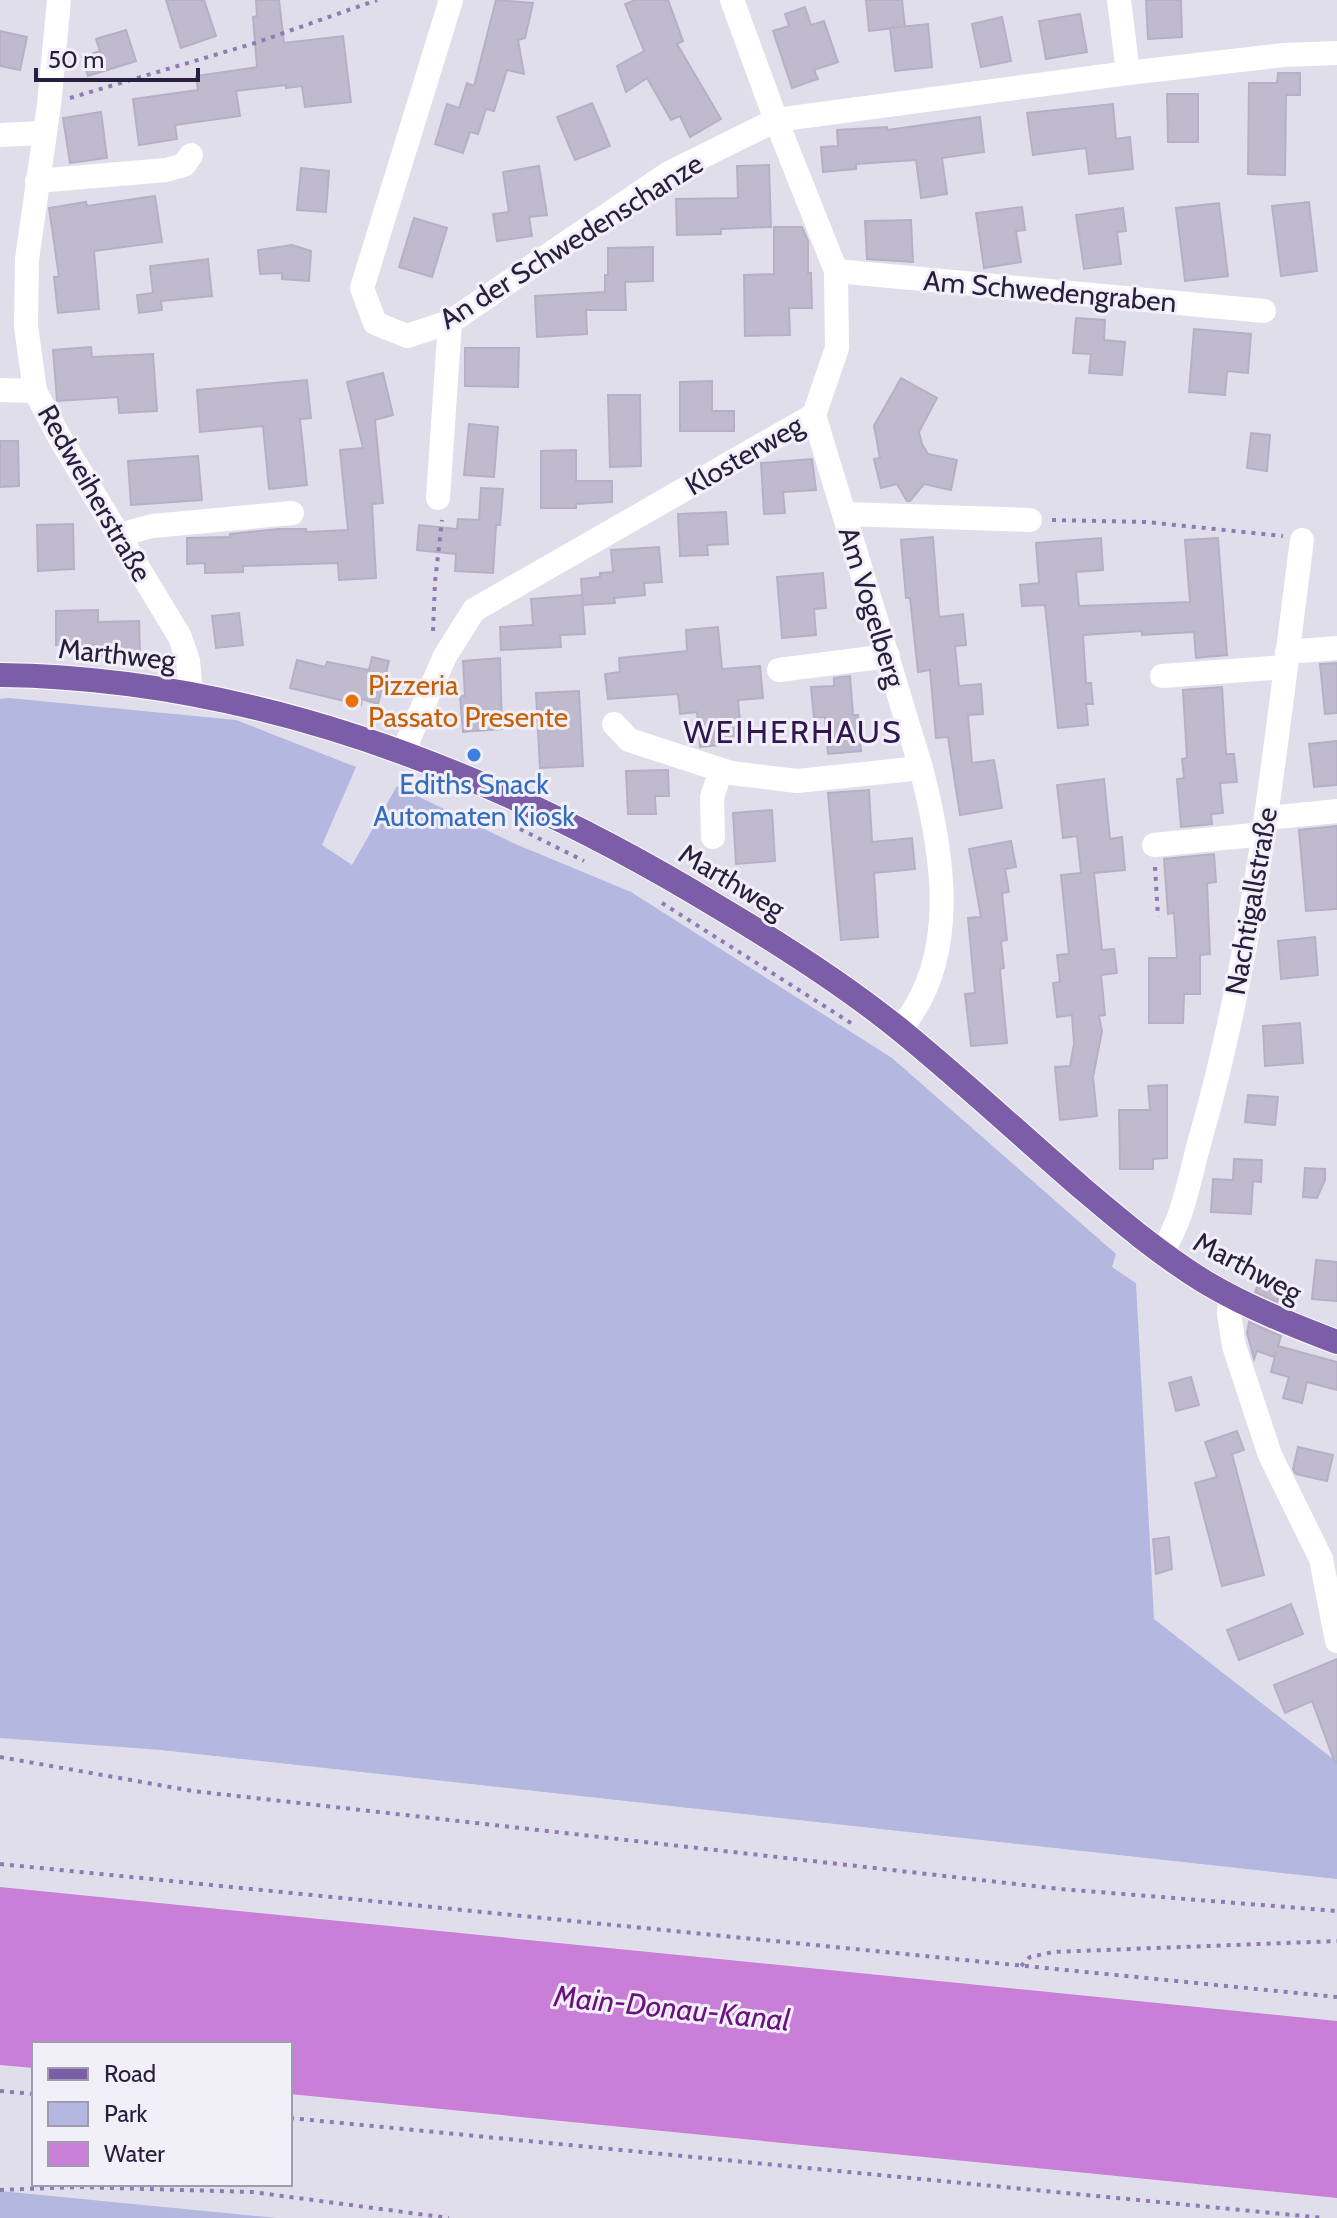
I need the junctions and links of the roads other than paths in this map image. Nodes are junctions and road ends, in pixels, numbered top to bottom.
1 (59, 0) edge
2 (451, 0) edge
3 (732, 0) edge
4 (1119, 0) edge
5 (1337, 53) edge
6 (1128, 73) junction
7 (776, 120) junction
8 (44, 133) junction
9 (0, 135) edge
10 (191, 155) dead end
11 (37, 181) junction
12 (836, 271) junction
13 (1264, 311) dead end
14 (450, 322) junction
15 (0, 390) edge
16 (35, 391) junction
17 (814, 415) junction
18 (438, 498) road end
19 (292, 513) dead end
20 (844, 514) junction
21 (1030, 520) road end
22 (119, 535) junction
23 (1302, 540) road end
24 (1337, 648) edge
25 (888, 656) junction
26 (1286, 659) junction
27 (779, 670) dead end
28 (0, 675) edge
29 (1162, 676) dead end
30 (191, 693) junction
31 (614, 724) dead end
32 (403, 752) junction
33 (921, 768) junction
34 (721, 770) junction
35 (1337, 811) edge
36 (1266, 826) junction
37 (713, 837) dead end
38 (1154, 845) road end
39 (900, 1029) junction
40 (1161, 1253) junction
41 (1230, 1297) junction
42 (1337, 1342) edge
43 (1329, 1561) edge
44 (1337, 1641) edge

1 - 8 street, Redweiherstraße
2 - 14 street, An der Schwedenschanze
3 - 7 street, Klosterweg
4 - 6 street
5 - 6 street, An der Schwedenschanze
6 - 7 street, An der Schwedenschanze
7 - 12 street, Klosterweg
7 - 14 street, An der Schwedenschanze
8 - 9 street
8 - 11 street, Redweiherstraße
10 - 11 street
11 - 16 street, Redweiherstraße
12 - 13 street, Am Schwedengraben
12 - 17 street, Klosterweg
14 - 18 street
15 - 16 street
16 - 22 street, Redweiherstraße
17 - 20 street, Am Vogelberg
17 - 32 street, Klosterweg
19 - 22 street
20 - 21 street
20 - 25 street, Am Vogelberg
22 - 30 street, Redweiherstraße
23 - 26 street, Nachtigallstraße
24 - 26 street
25 - 27 street
25 - 33 street, Am Vogelberg
26 - 29 street
26 - 36 street, Nachtigallstraße
28 - 30 main road, Marthweg
30 - 32 main road, Marthweg
31 - 34 street
32 - 39 main road, Marthweg
33 - 34 street
33 - 39 street, Am Vogelberg
34 - 37 street
35 - 36 street
36 - 38 street
36 - 40 street, Nachtigallstraße
39 - 40 main road, Marthweg
40 - 41 main road, Marthweg
41 - 42 main road, Marthweg
41 - 43 street
43 - 44 street

